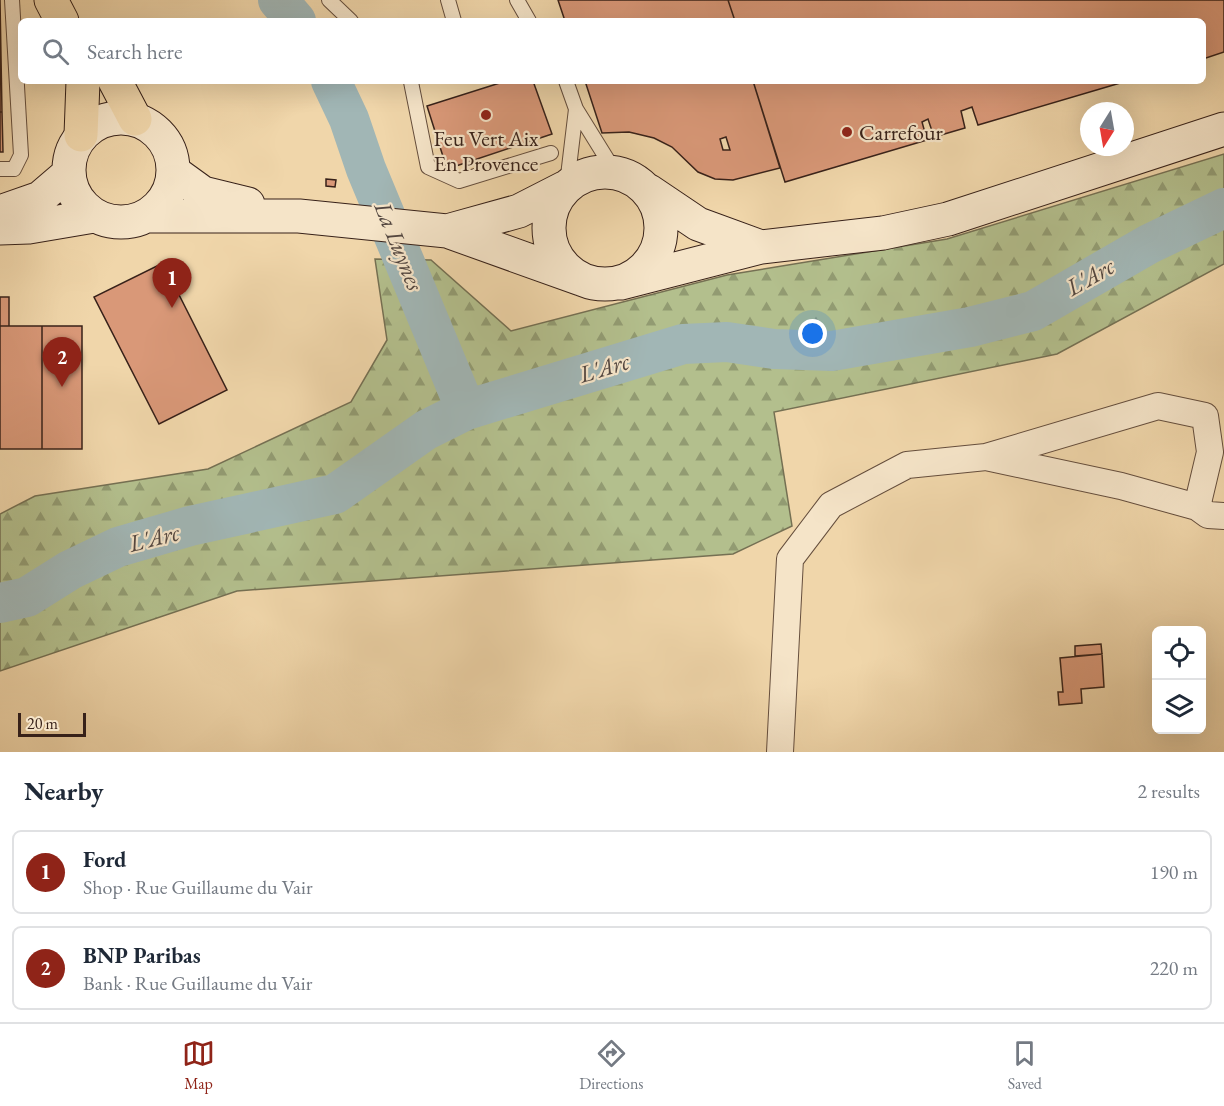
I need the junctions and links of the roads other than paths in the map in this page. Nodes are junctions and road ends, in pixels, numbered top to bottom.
1 (12, 0) edge
2 (51, 0) edge
3 (72, 0) edge
4 (329, 0) edge
5 (448, 0) edge
6 (517, 0) edge
7 (60, 18) edge
8 (81, 18) edge
9 (348, 18) edge
10 (453, 18) edge
11 (527, 18) edge
12 (82, 84) edge
13 (117, 84) edge
14 (413, 84) edge
15 (567, 84) edge
16 (576, 109) junction
17 (135, 119) junction
18 (1224, 129) edge
19 (81, 135) junction
20 (551, 153) dead end
21 (0, 170) edge
22 (174, 172) junction
23 (615, 172) junction
24 (68, 174) junction
25 (566, 186) junction
26 (649, 191) junction
27 (0, 212) edge
28 (33, 213) junction
29 (94, 216) junction
30 (148, 216) junction
31 (299, 216) junction
32 (0, 228) edge
33 (438, 229) junction
34 (761, 248) junction
35 (580, 279) junction
36 (621, 283) junction
37 (986, 457) junction
38 (1197, 507) junction
39 (1224, 516) edge
40 (780, 752) edge

1 - 21 lane
2 - 7 highway
3 - 8 highway
4 - 9 lane
5 - 10 lane
6 - 11 lane
12 - 19 highway
13 - 17 highway
14 - 20 lane
15 - 16 lane
16 - 23 lane
16 - 25 lane
17 - 19 main road
17 - 22 main road
18 - 34 main road
19 - 24 main road
22 - 30 main road
22 - 31 main road
23 - 25 main road
23 - 26 main road
24 - 28 main road
24 - 29 main road
25 - 33 main road
25 - 35 main road
26 - 34 main road
26 - 36 main road
27 - 28 main road
28 - 29 main road
28 - 32 main road
29 - 30 main road
30 - 31 main road
31 - 33 main road
33 - 35 main road
34 - 36 main road
35 - 36 main road
37 - 38 street
37 - 38 street
37 - 40 street
38 - 39 street

